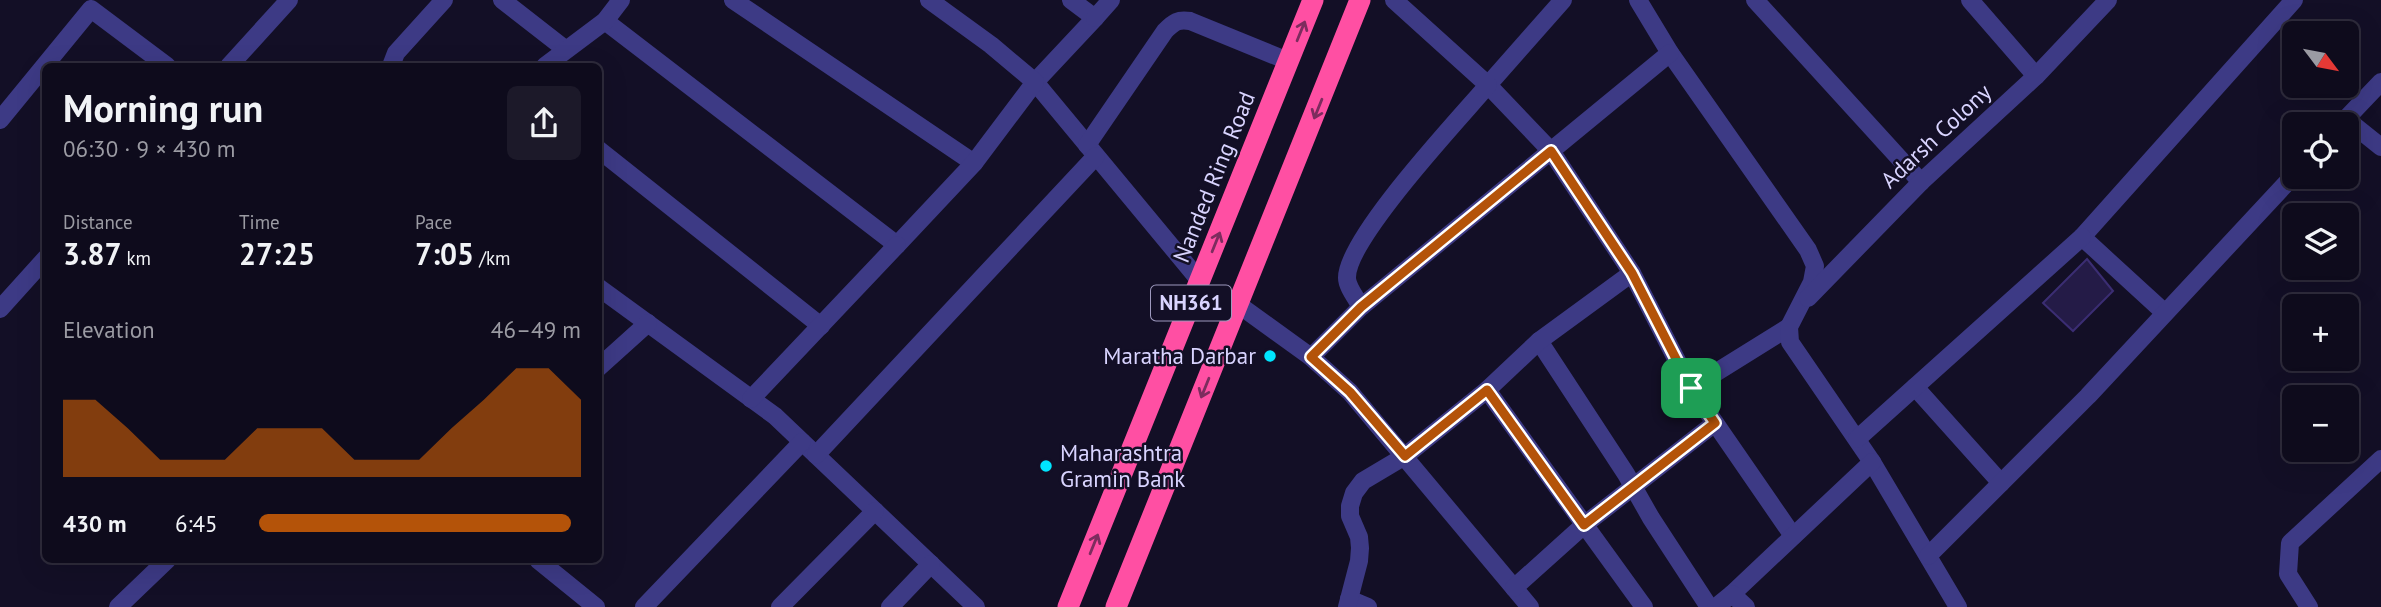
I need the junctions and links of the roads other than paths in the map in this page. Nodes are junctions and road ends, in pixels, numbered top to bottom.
1 (289, 0) edge
2 (444, 0) edge
3 (502, 0) edge
4 (621, 0) edge
5 (733, 0) edge
6 (929, 0) edge
7 (1071, 0) edge
8 (1111, 0) edge
9 (1313, 0) edge
10 (1360, 0) edge
11 (1394, 0) edge
12 (1563, 0) edge
13 (1638, 0) edge
14 (1755, 0) edge
15 (1970, 0) edge
16 (2108, 0) edge
17 (2294, 0) edge
18 (1095, 18) junction
19 (605, 21) junction
20 (565, 49) junction
21 (1670, 52) junction
22 (1289, 61) junction
23 (47, 63) edge
24 (163, 63) edge
25 (232, 63) edge
26 (392, 63) edge
27 (549, 63) edge
28 (42, 69) edge
29 (2036, 76) junction
30 (1035, 82) junction
31 (2381, 82) edge
32 (1488, 85) junction
33 (2353, 112) edge
34 (0, 120) edge
35 (2359, 133) edge
36 (2381, 148) edge
37 (1092, 151) junction
38 (1551, 151) junction
39 (602, 152) edge
40 (974, 163) junction
41 (1921, 182) junction
42 (2282, 188) edge
43 (2082, 237) junction
44 (897, 245) junction
45 (42, 262) edge
46 (1632, 273) junction
47 (1200, 281) junction
48 (602, 290) edge
49 (1238, 305) junction
50 (1361, 307) junction
51 (1798, 308) junction
52 (0, 309) edge
53 (2165, 313) junction
54 (648, 323) junction
55 (821, 326) junction
56 (1789, 327) junction
57 (1539, 341) junction
58 (1311, 357) junction
59 (602, 364) edge
60 (1915, 387) junction
61 (1691, 388) junction
62 (1487, 390) junction
63 (751, 399) junction
64 (1715, 423) junction
65 (1857, 439) junction
66 (802, 442) junction
67 (816, 455) junction
68 (1405, 456) junction
69 (2381, 459) edge
70 (1872, 462) junction
71 (2001, 483) junction
72 (1633, 486) junction
73 (875, 511) junction
74 (1584, 525) junction
75 (1793, 536) junction
76 (1928, 556) junction
77 (164, 563) edge
78 (542, 563) edge
79 (931, 564) junction
80 (1514, 588) junction
81 (1732, 594) junction
82 (1348, 603) edge
83 (118, 607) edge
84 (596, 607) edge
85 (644, 607) edge
86 (780, 607) edge
87 (890, 607) edge
88 (976, 607) edge
89 (1068, 607) edge
90 (1116, 607) edge
91 (1368, 607) edge
92 (1530, 607) edge
93 (1644, 607) edge
94 (1709, 607) edge
95 (1716, 607) edge
96 (1746, 607) edge
97 (1958, 607) edge
98 (2309, 607) edge

1 - 25 street
2 - 26 street
3 - 20 street
4 - 19 street
5 - 40 street
6 - 30 street
7 - 18 street
8 - 18 street
22 -> 9 highway, Nanded Ring Road / NH361
10 -> 49 highway, NH361
11 - 32 street
12 - 32 street
13 - 21 street
14 - 41 street
15 - 29 street
16 - 29 street, Adarsh Colony
17 - 43 street
18 - 30 street
19 - 20 street
19 - 44 street
20 - 27 street
21 - 38 street
21 - 51 street
22 - 37 street
47 -> 22 highway, Nanded Ring Road / NH361
23 - 24 street
28 - 34 street
29 - 41 street, Adarsh Colony
30 - 37 street
30 - 40 street
31 - 33 street
32 - 38 street
32 - 50 street
35 - 36 street
37 - 47 street
37 - 67 street
38 - 46 street
38 - 50 street
39 - 55 street
40 - 44 street
41 - 51 street, Adarsh Colony
42 - 53 street
43 - 53 street
43 - 60 street
44 - 55 street
45 - 52 street
46 - 57 street
46 - 61 street
89 -> 47 highway, Nanded Ring Road / NH361
48 - 54 street
49 - 58 street
49 -> 90 highway, NH361
50 - 58 street
51 - 56 street
53 - 71 street
54 - 59 street
54 - 63 street
55 - 63 street
56 - 61 street
56 - 65 street
57 - 62 street
57 - 72 street
58 - 68 street
60 - 65 street
60 - 71 street
61 - 64 street
62 - 68 street
62 - 74 street
63 - 66 street
64 - 72 street
64 - 75 street
65 - 70 street
66 - 67 street
66 - 85 street
67 - 73 street
68 - 80 street
68 - 82 street
69 - 98 street
70 - 75 street
70 - 76 street
71 - 76 street
72 - 74 street
72 - 94 street
73 - 79 street
73 - 86 street
74 - 80 street
74 - 93 street
75 - 81 street
76 - 97 street
77 - 83 street
78 - 84 street
79 - 87 street
79 - 88 street
80 - 92 street
81 - 95 street
81 - 96 street
82 - 91 street

